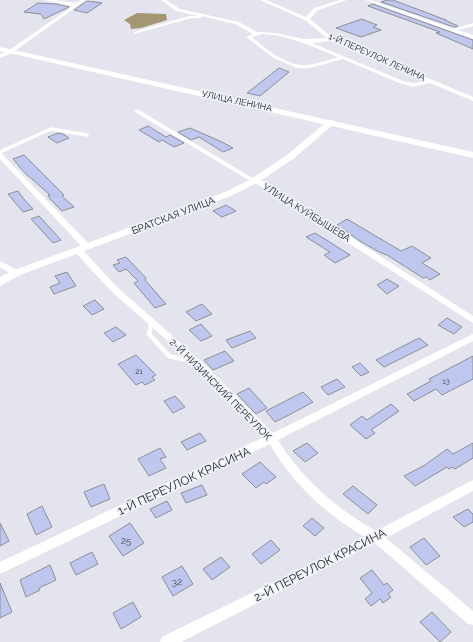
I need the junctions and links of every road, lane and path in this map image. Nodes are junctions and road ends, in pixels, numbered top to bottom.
1 (45, 0) edge
2 (84, 0) edge
3 (163, 0) edge
4 (262, 0) edge
5 (345, 0) edge
6 (367, 0) edge
7 (77, 5) junction
8 (206, 17) junction
9 (307, 20) junction
10 (473, 24) edge
11 (454, 30) junction
12 (136, 33) dead end
13 (255, 33) junction
14 (473, 37) edge
15 (331, 39) junction
16 (304, 41) junction
17 (0, 49) edge
18 (10, 52) junction
19 (0, 56) edge
20 (342, 58) junction
21 (430, 80) junction
22 (473, 99) edge
23 (137, 111) dead end
24 (332, 122) junction
25 (88, 134) dead end
26 (0, 154) edge
27 (473, 155) edge
28 (254, 181) junction
29 (82, 248) junction
30 (0, 264) edge
31 (16, 273) junction
32 (0, 282) edge
33 (473, 320) edge
34 (473, 337) edge
35 (272, 438) junction
36 (473, 485) edge
37 (376, 537) junction
38 (0, 568) edge
39 (473, 619) edge
40 (167, 642) edge

1 - 7 street
2 - 7 street
3 - 8 street
4 - 9 street, 1-Й ПЕРЕУЛОК ЛЕНИНА
5 - 9 street
6 - 11 street
7 - 18 street
8 - 12 street
8 - 13 street
9 - 15 street, 1-Й ПЕРЕУЛОК ЛЕНИНА
10 - 11 street
11 - 14 street
13 - 16 street
13 - 20 street
15 - 16 street
15 - 21 street, 1-Й ПЕРЕУЛОК ЛЕНИНА
16 - 20 street
17 - 18 main road, УЛИЦА ЛЕНИНА
18 - 19 street
18 - 24 main road, УЛИЦА ЛЕНИНА
20 - 21 street
21 - 22 street, 1-Й ПЕРЕУЛОК ЛЕНИНА
23 - 28 street, УЛИЦА КУЙБЫШЕВА
24 - 27 main road, УЛИЦА ЛЕНИНА
24 - 28 street, БРАТСКАЯ УЛИЦА
25 - 26 lane
26 - 29 street, 2-Й НИЗИНСКИЙ ПЕРЕУЛОК
28 - 29 street, БРАТСКАЯ УЛИЦА
28 - 33 street, УЛИЦА КУЙБЫШЕВА
29 - 31 street, БРАТСКАЯ УЛИЦА
29 - 35 street, 2-Й НИЗИНСКИЙ ПЕРЕУЛОК
30 - 31 street
31 - 32 street, БРАТСКАЯ УЛИЦА
34 - 35 street, 1-Й ПЕРЕУЛОК КРАСИНА
35 - 37 street, 2-Й НИЗИНСКИЙ ПЕРЕУЛОК
35 - 38 street, 1-Й ПЕРЕУЛОК КРАСИНА
36 - 37 street, 2-Й ПЕРЕУЛОК КРАСИНА
37 - 39 street, 2-Й НИЗИНСКИЙ ПЕРЕУЛОК
37 - 40 street, 2-Й ПЕРЕУЛОК КРАСИНА

